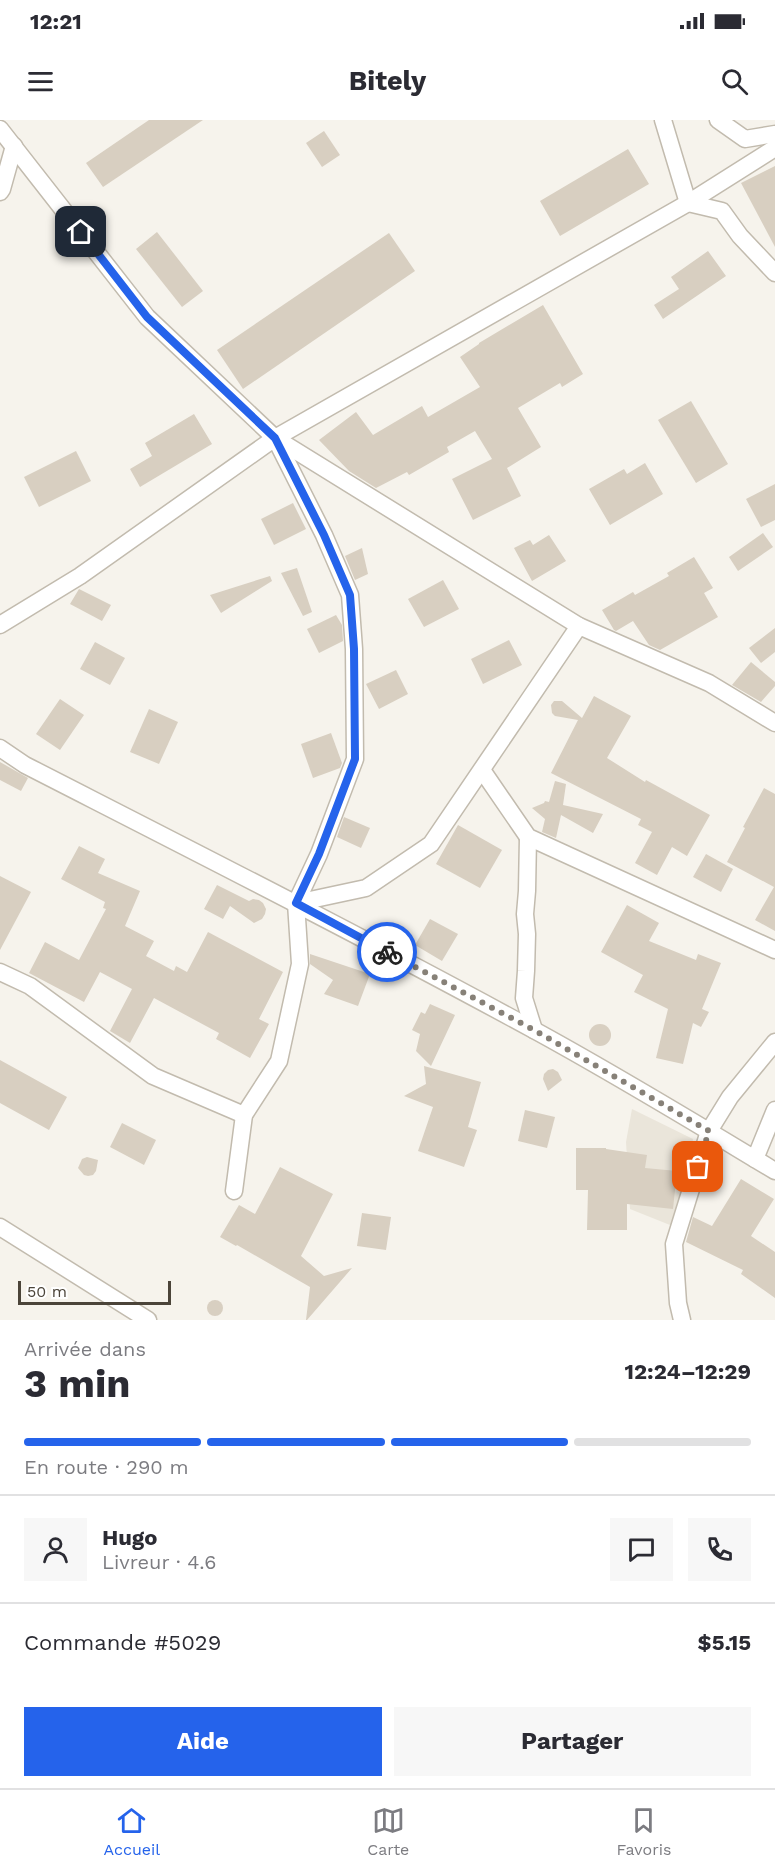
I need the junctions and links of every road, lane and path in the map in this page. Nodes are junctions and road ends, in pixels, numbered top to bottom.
1 (663, 120) edge
2 (718, 120) edge
3 (775, 134) edge
4 (6, 139) edge
5 (775, 148) edge
6 (0, 192) edge
7 (688, 203) junction
8 (775, 273) edge
9 (275, 438) junction
10 (0, 625) edge
11 (579, 626) junction
12 (775, 723) edge
13 (0, 748) edge
14 (482, 770) junction
15 (528, 837) junction
16 (296, 903) junction
17 (775, 950) edge
18 (0, 972) edge
19 (534, 1030) junction
20 (775, 1042) edge
21 (775, 1110) edge
22 (244, 1115) junction
23 (709, 1131) junction
24 (755, 1160) junction
25 (775, 1171) edge
26 (234, 1191) dead end
27 (0, 1227) edge
28 (148, 1320) edge
29 (682, 1320) edge

1 - 7 street
2 - 3 street
4 - 6 street
4 - 9 street
5 - 7 street
7 - 8 street
7 - 9 street
9 - 10 street
9 - 11 street
9 - 16 street
11 - 12 street
11 - 14 street
13 - 16 street
14 - 15 street
14 - 16 street
15 - 17 street
15 - 19 street
16 - 19 street
16 - 22 street
18 - 22 street
19 - 23 street
20 - 23 street
21 - 24 street
22 - 26 street
23 - 24 street
23 - 29 street
24 - 25 street
27 - 28 street

